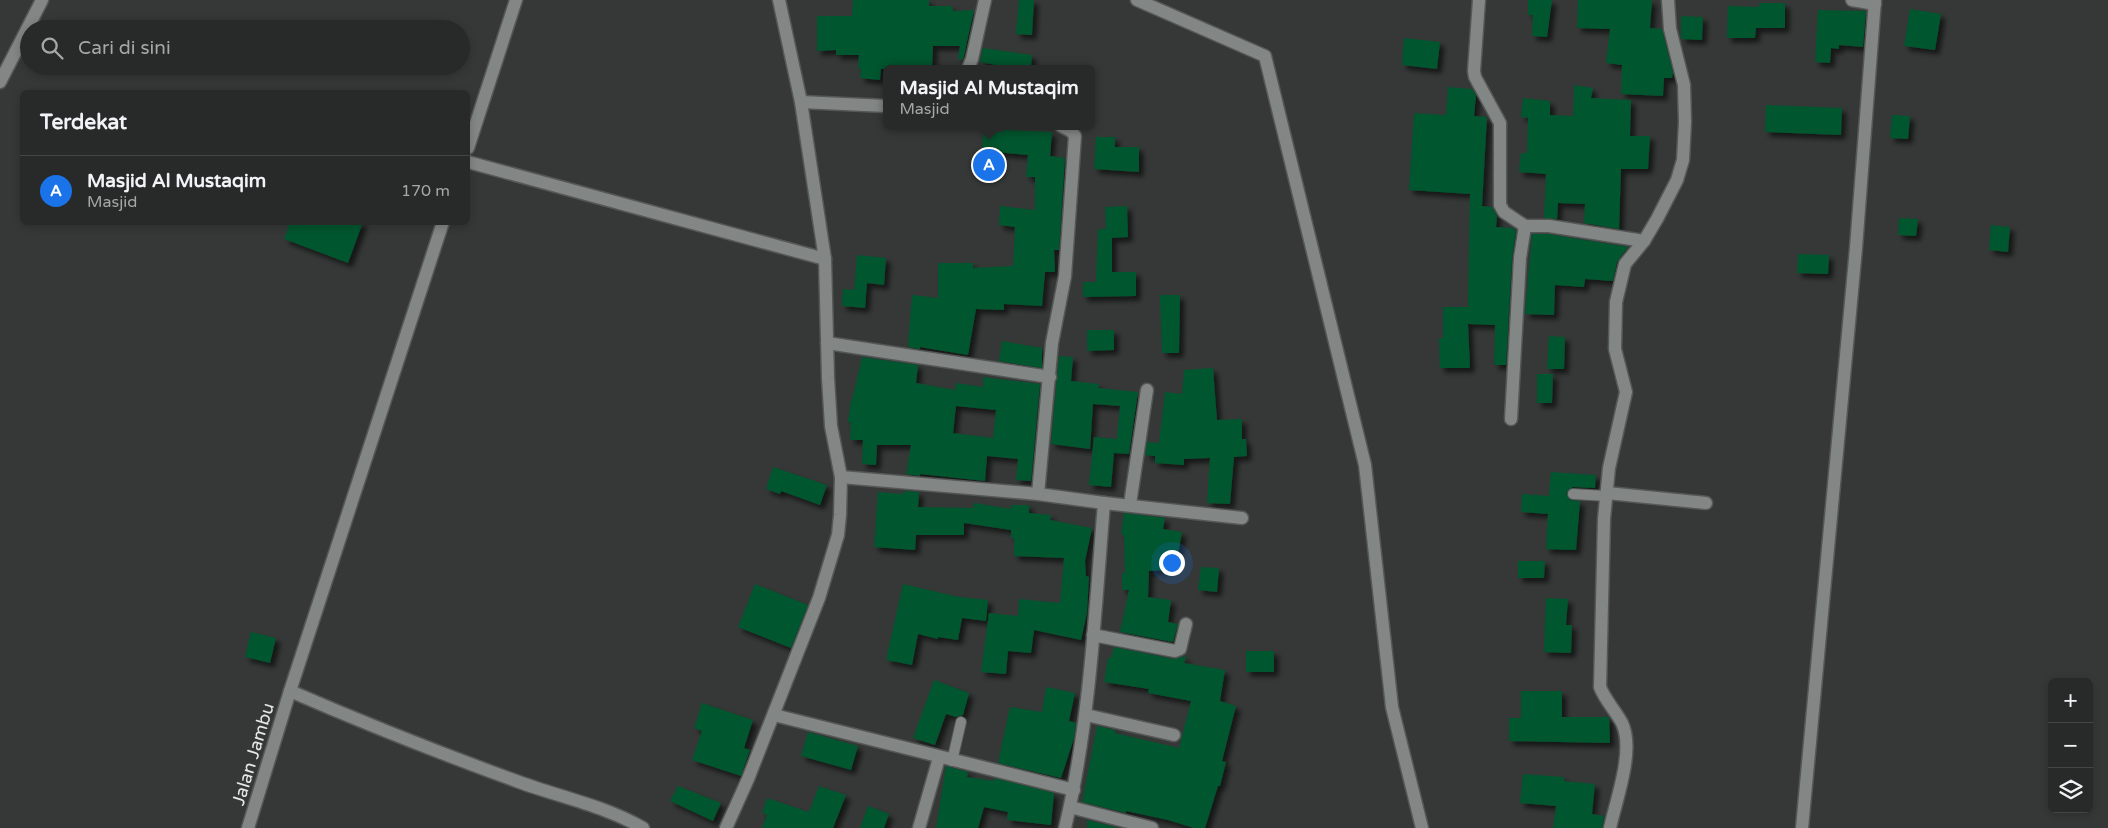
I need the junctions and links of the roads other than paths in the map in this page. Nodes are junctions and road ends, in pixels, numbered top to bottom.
1 (42, 0) edge
2 (516, 0) edge
3 (779, 0) edge
4 (985, 0) edge
5 (1137, 0) edge
6 (1479, 0) edge
7 (1668, 0) edge
8 (1852, 0) edge
9 (1875, 2) edge
10 (32, 20) edge
11 (20, 43) edge
12 (970, 65) edge
13 (0, 82) edge
14 (801, 102) junction
15 (883, 106) edge
16 (1070, 130) edge
17 (470, 142) edge
18 (470, 163) edge
19 (442, 225) edge
20 (1525, 226) junction
21 (1644, 241) junction
22 (825, 259) junction
23 (827, 343) junction
24 (1050, 377) junction
25 (1147, 390) dead end
26 (1511, 419) dead end
27 (841, 477) junction
28 (1038, 494) junction
29 (1574, 494) dead end
30 (1607, 494) junction
31 (1104, 503) junction
32 (1706, 503) dead end
33 (1130, 504) junction
34 (1242, 518) dead end
35 (1186, 624) dead end
36 (1093, 635) junction
37 (290, 691) junction
38 (774, 715) junction
39 (1086, 715) junction
40 (961, 722) dead end
41 (1174, 735) dead end
42 (939, 758) junction
43 (952, 761) junction
44 (1074, 790) junction
45 (1070, 807) junction
46 (248, 828) edge
47 (643, 828) edge
48 (726, 828) edge
49 (919, 828) edge
50 (1066, 828) edge
51 (1152, 828) edge
52 (1422, 828) edge
53 (1610, 828) edge
54 (1802, 828) edge

1 - 10 street
2 - 17 street
3 - 14 street
4 - 12 street
5 - 52 street
6 - 20 street
7 - 21 street
8 - 9 street
9 - 54 street
11 - 13 street
14 - 15 street
14 - 22 street
16 - 24 street
18 - 22 street
19 - 37 street, Jalan Jambu
20 - 21 street
20 - 26 street
21 - 30 street
22 - 23 street
23 - 24 street
23 - 27 street
24 - 28 street
25 - 33 street
27 - 28 street
27 - 38 street
28 - 31 street
29 - 30 lane
30 - 32 street
30 - 53 street
31 - 33 street
31 - 36 street
33 - 34 street
35 - 36 street
36 - 39 street
37 - 46 street, Jalan Jambu
37 - 47 street
38 - 42 street
38 - 48 street
39 - 41 street
39 - 44 street
40 - 43 lane
42 - 43 street
42 - 49 street
43 - 44 street
44 - 45 street
45 - 50 street
45 - 51 street

